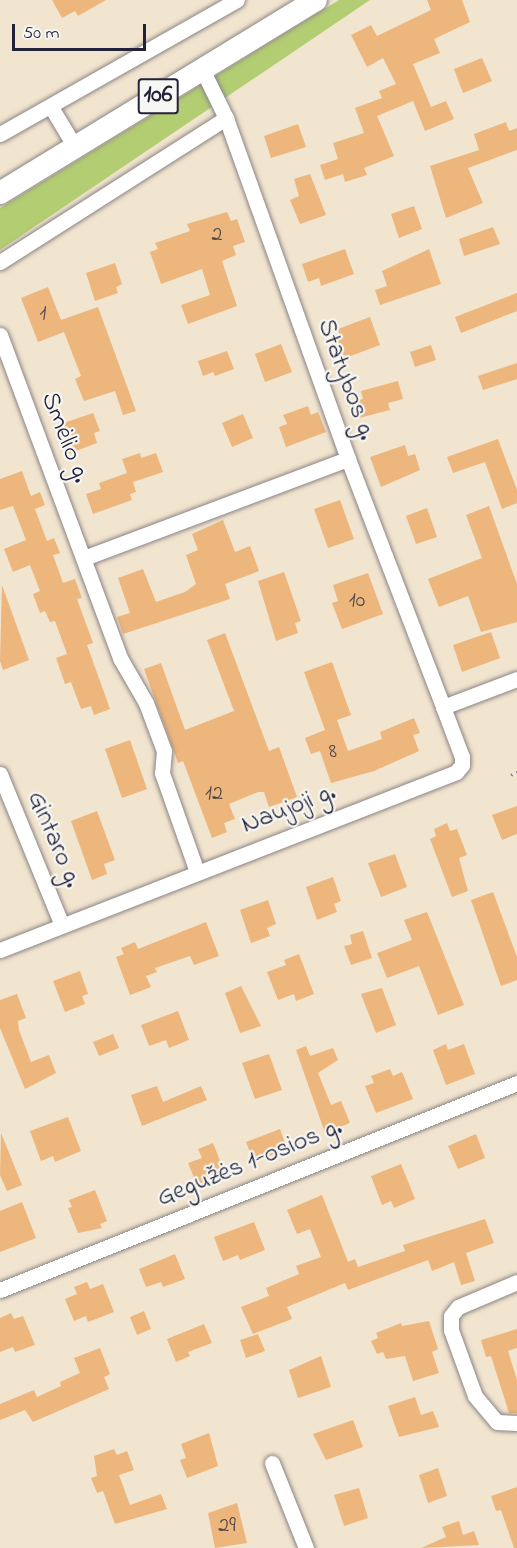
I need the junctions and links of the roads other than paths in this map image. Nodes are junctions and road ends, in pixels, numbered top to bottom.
1 (237, 0) edge
2 (316, 0) edge
3 (202, 69) junction
4 (51, 107) junction
5 (226, 118) junction
6 (0, 134) edge
7 (75, 147) junction
8 (0, 193) edge
9 (0, 262) edge
10 (0, 335) edge
11 (348, 459) junction
12 (84, 558) junction
13 (517, 679) edge
14 (443, 707) junction
15 (0, 774) edge
16 (197, 872) junction
17 (63, 924) junction
18 (0, 950) edge
19 (517, 1083) edge
20 (517, 1282) edge
21 (0, 1290) edge
22 (517, 1423) edge
23 (272, 1463) dead end
24 (306, 1548) edge

1 - 4 street
2 - 3 main road, 106
3 - 5 street, Statybos g.
3 - 7 main road, 106
4 - 6 street
4 - 7 street
5 - 9 street
5 - 11 street, Statybos g.
7 - 8 main road, 106
10 - 12 street, Smėlio g.
11 - 12 street
11 - 14 street, Statybos g.
12 - 16 street, Smėlio g.
13 - 14 street
14 - 16 street, Naujoji g.
15 - 17 street, Gintaro g.
16 - 17 street, Naujoji g.
17 - 18 street, Naujoji g.
19 - 21 street, Gegužės 1-osios g.
20 - 22 street
23 - 24 street

